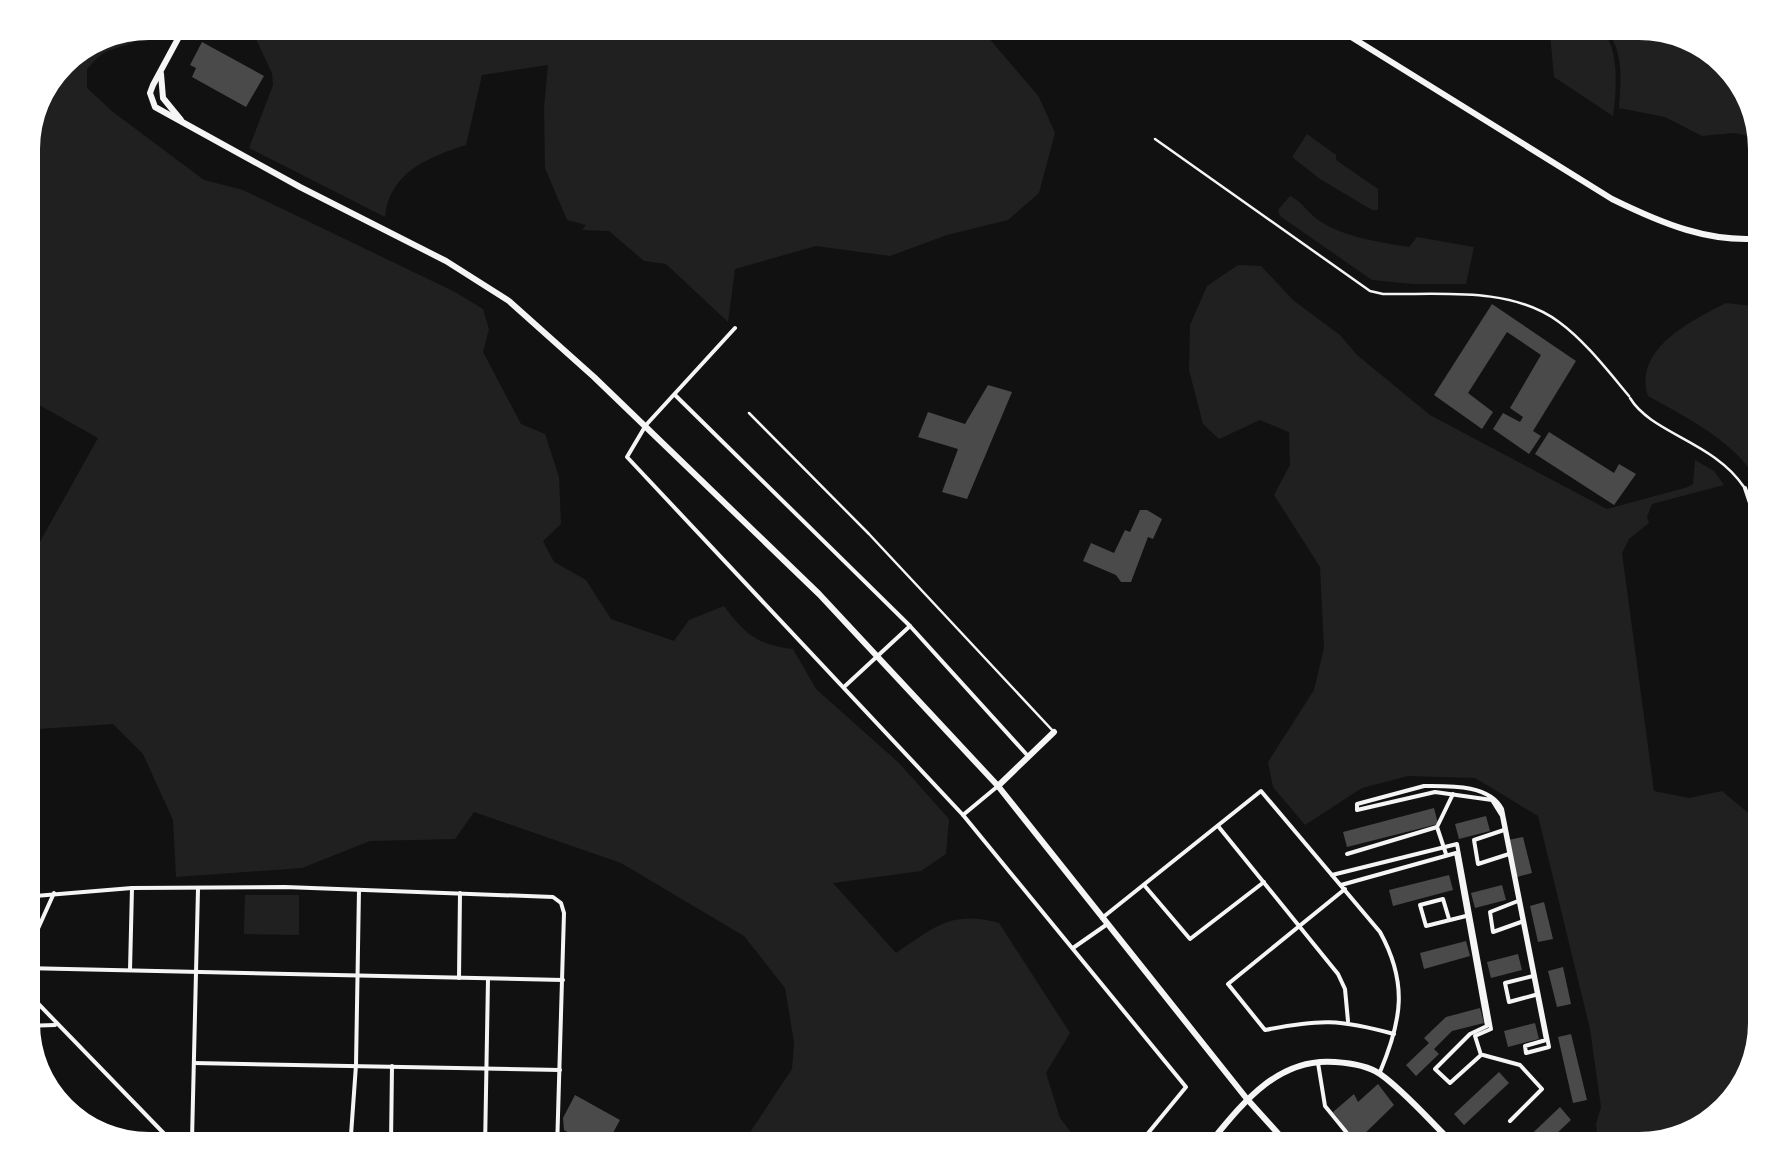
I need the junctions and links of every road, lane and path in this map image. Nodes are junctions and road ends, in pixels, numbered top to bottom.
1 (178, 40) edge
2 (1354, 40) edge
3 (162, 70) junction
4 (186, 124) junction
5 (1155, 138) dead end
6 (1748, 237) edge
7 (735, 328) dead end
8 (675, 396) junction
9 (748, 413) dead end
10 (646, 425) junction
11 (1745, 488) joint
12 (1748, 497) edge
13 (910, 626) junction
14 (876, 656) junction
15 (844, 687) junction
16 (1054, 732) joint
17 (1028, 756) junction
18 (998, 786) junction
19 (1452, 794) junction
20 (963, 815) junction
21 (1218, 826) junction
22 (1437, 827) junction
23 (1504, 830) junction
24 (1444, 846) junction
25 (1347, 854) dead end
26 (1446, 854) junction
27 (1509, 854) junction
28 (1332, 875) junction
29 (1264, 882) junction
30 (1144, 885) junction
31 (1343, 887) junction
32 (132, 888) junction
33 (198, 890) junction
34 (360, 890) junction
35 (55, 892) junction
36 (460, 893) junction
37 (40, 894) edge
38 (1518, 901) junction
39 (1469, 915) junction
40 (1449, 919) junction
41 (1104, 921) junction
42 (1522, 922) junction
43 (1301, 924) junction
44 (40, 926) edge
45 (1074, 948) junction
46 (40, 966) edge
47 (130, 970) junction
48 (194, 972) junction
49 (357, 976) junction
50 (1533, 976) junction
51 (459, 978) junction
52 (488, 978) junction
53 (563, 980) junction
54 (1537, 995) junction
55 (40, 1008) edge
56 (1348, 1021) junction
57 (40, 1025) edge
58 (55, 1025) junction
59 (1396, 1034) junction
60 (1482, 1055) junction
61 (194, 1063) junction
62 (1318, 1063) junction
63 (356, 1065) junction
64 (392, 1066) junction
65 (485, 1069) junction
66 (560, 1070) junction
67 (1379, 1073) junction
68 (1247, 1099) junction
69 (1510, 1121) dead end
70 (162, 1132) edge
71 (192, 1132) edge
72 (352, 1132) edge
73 (390, 1132) edge
74 (484, 1132) edge
75 (558, 1132) edge
76 (1150, 1132) edge
77 (1220, 1132) edge
78 (1276, 1132) edge
79 (1346, 1132) edge
80 (1440, 1132) edge

1 - 3 main road
2 - 6 main road
3 - 4 main road
3 - 4 main road
4 - 10 main road
5 - 11 street
7 - 8 street
8 - 10 street
8 - 13 street
9 - 16 street
10 - 14 main road
10 - 15 street
11 - 12 street
13 - 14 street
13 - 17 street
14 - 15 street
14 - 18 main road
15 - 20 street
16 - 17 main road
17 - 18 main road
18 - 20 street
18 - 41 main road
19 - 22 street
19 - 23 street
19 - 54 street
20 - 45 street
21 - 28 street
21 - 29 street
21 - 30 street
22 - 24 street
22 - 25 street
23 - 27 street
23 - 27 street
24 - 26 street
24 - 28 street
24 - 39 street
26 - 31 street
26 - 39 street
27 - 38 street
28 - 31 street
29 - 30 street
29 - 43 street
30 - 41 street
31 - 43 street
31 - 59 street
32 - 33 street
32 - 35 street
32 - 47 street
33 - 34 street
33 - 48 street
34 - 36 street
34 - 49 street
35 - 37 street
35 - 44 street
36 - 51 street
36 - 53 street
38 - 42 street
38 - 42 street
39 - 40 street
39 - 60 street
39 - 60 street
40 - 40 street
41 - 45 street
41 - 68 main road
42 - 50 street
43 - 56 street
43 - 56 street
45 - 76 street
46 - 47 street
47 - 48 street
48 - 49 street
48 - 61 street
49 - 51 street
49 - 63 street
50 - 54 street
50 - 54 street
51 - 52 street
52 - 53 street
52 - 65 street
53 - 66 street
55 - 58 street
56 - 59 street
57 - 58 street
58 - 70 street
59 - 67 street
60 - 69 street
61 - 63 street
61 - 71 street
62 - 67 main road
62 - 68 main road
62 - 79 street
63 - 64 street
63 - 72 street
64 - 65 street
64 - 73 street
65 - 66 street
65 - 74 street
66 - 75 street
67 - 80 main road
68 - 77 main road
68 - 78 main road

